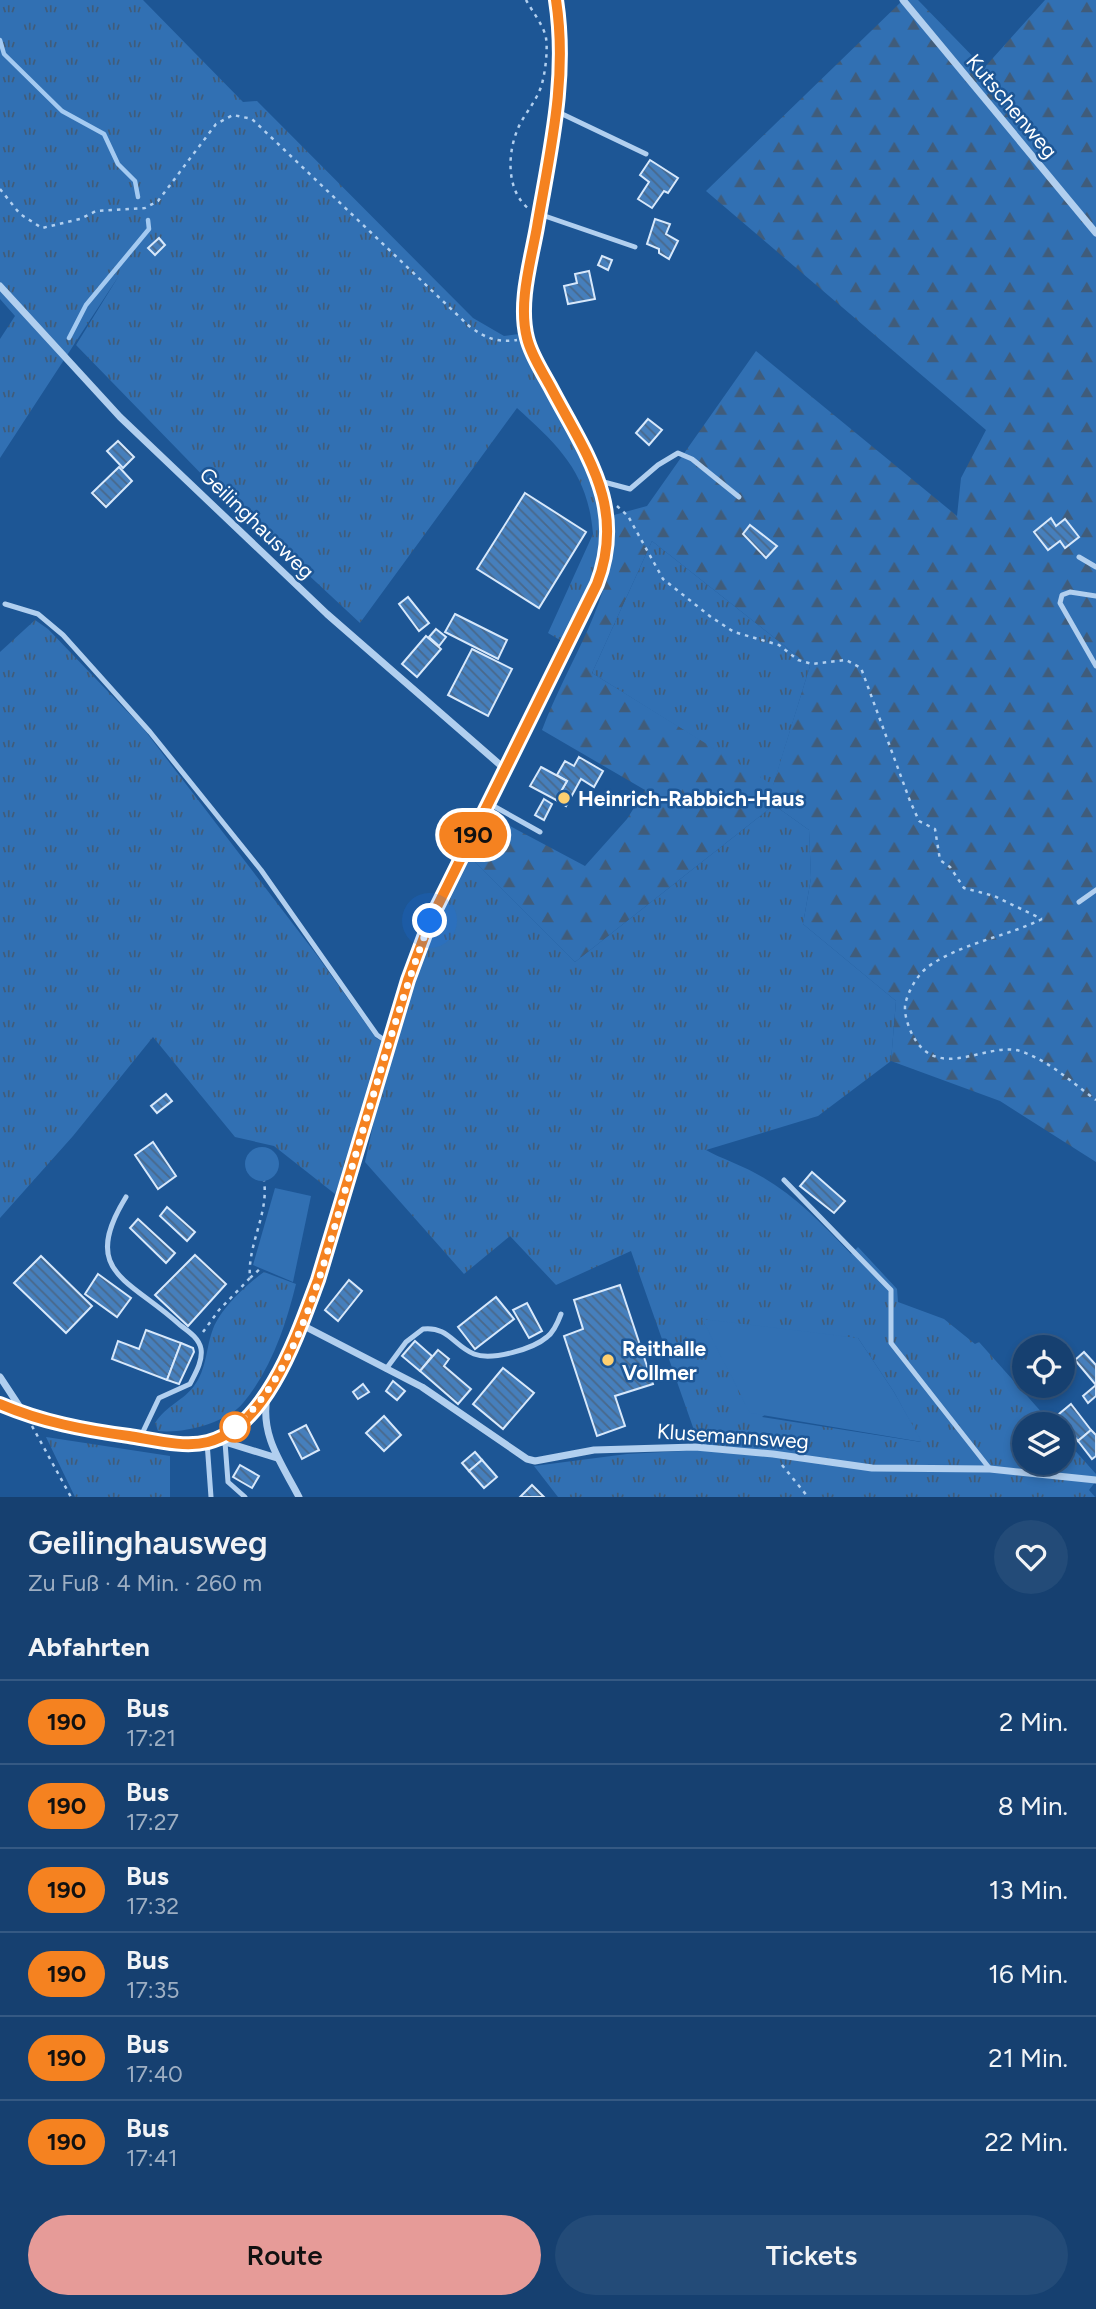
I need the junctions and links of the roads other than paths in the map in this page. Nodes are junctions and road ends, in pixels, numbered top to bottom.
1 (556, 0) edge
2 (903, 0) edge
3 (558, 112) junction
4 (646, 154) dead end
5 (539, 214) junction
6 (1096, 233) edge
7 (635, 247) dead end
8 (0, 286) edge
9 (600, 481) junction
10 (739, 497) dead end
11 (1079, 557) dead end
12 (1096, 566) edge
13 (1096, 596) edge
14 (5, 604) dead end
15 (1096, 666) edge
16 (506, 770) junction
17 (490, 804) junction
18 (540, 832) dead end
19 (1096, 890) edge
20 (1079, 902) dead end
21 (389, 1043) junction
22 (784, 1180) dead end
23 (126, 1197) dead end
24 (561, 1314) dead end
25 (302, 1325) junction
26 (386, 1369) junction
27 (0, 1377) edge
28 (268, 1392) junction
29 (0, 1404) edge
30 (26, 1415) junction
31 (140, 1438) junction
32 (225, 1442) junction
33 (207, 1443) junction
34 (277, 1458) junction
35 (990, 1469) junction
36 (1096, 1480) edge
37 (211, 1497) edge
38 (245, 1497) edge
39 (299, 1497) edge

1 - 3 street
2 - 6 street, Kutschenweg
3 - 4 lane
3 - 5 street
5 - 7 lane
5 - 9 street
8 - 16 street, Geilinghausweg
9 - 10 lane
9 - 16 street
11 - 12 lane
13 - 15 lane
14 - 21 lane
16 - 17 street
17 - 18 lane
17 - 21 street
19 - 20 lane
21 - 25 street
22 - 35 lane
23 - 31 lane
24 - 26 lane
25 - 26 street, Klusemannsweg
25 - 28 street
26 - 35 street, Klusemannsweg
27 - 30 street
28 - 33 street
28 - 34 street
29 - 30 street
30 - 31 street
31 - 33 street
32 - 33 street
32 - 34 street
32 - 38 lane
33 - 37 lane
34 - 39 street
35 - 36 street, Klusemannsweg

